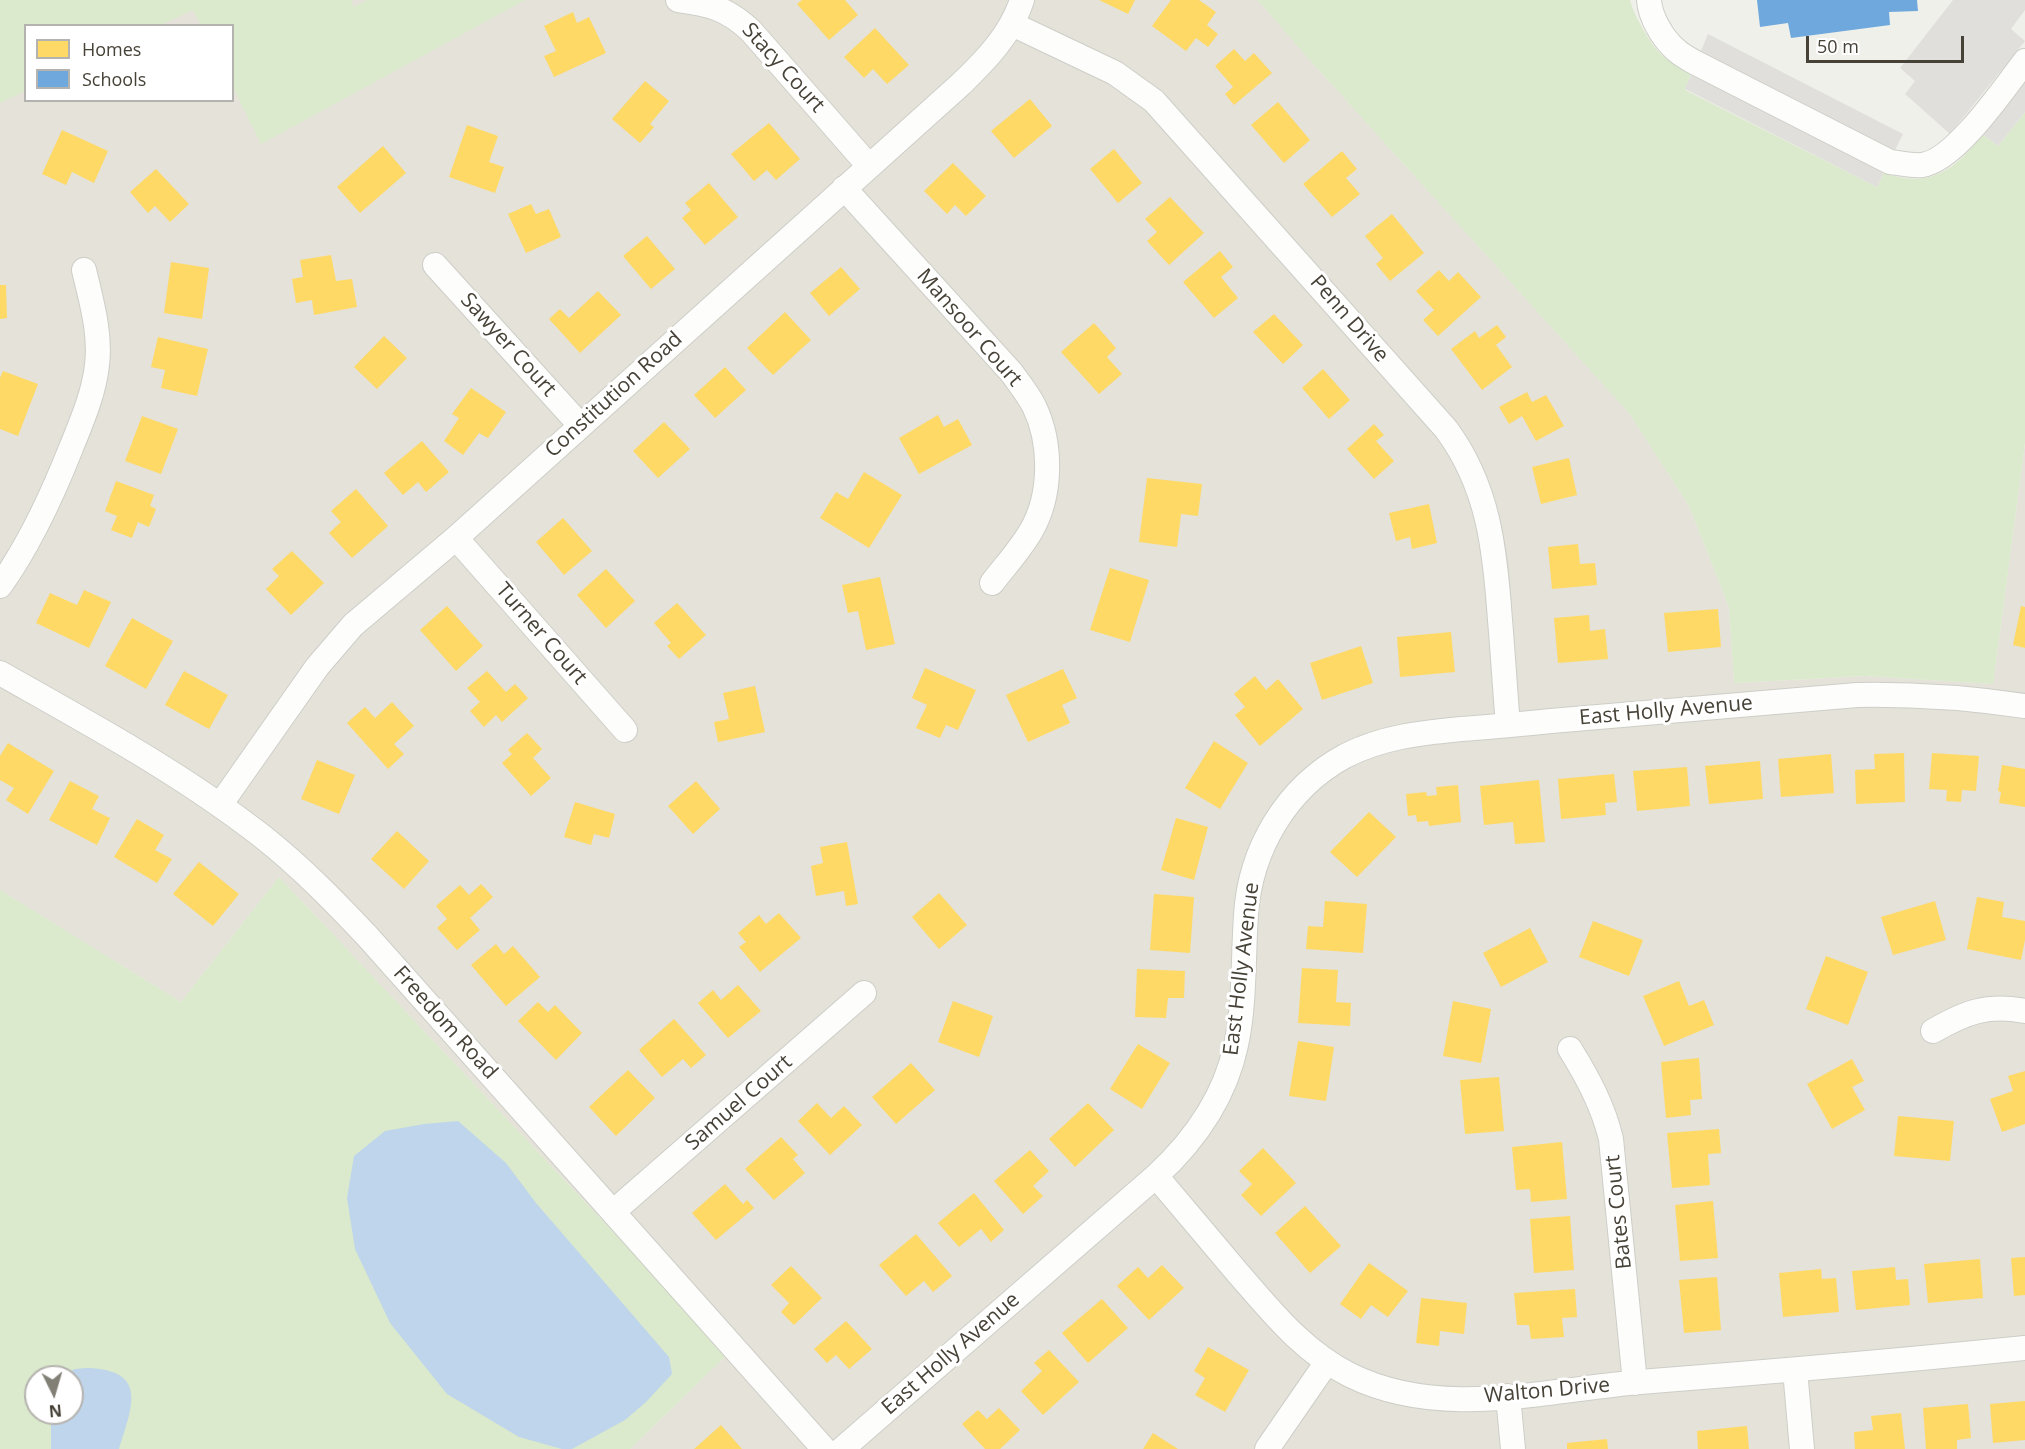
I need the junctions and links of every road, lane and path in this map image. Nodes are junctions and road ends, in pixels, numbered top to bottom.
1 (678, 0) edge
2 (1022, 0) edge
3 (1649, 0) edge
4 (1012, 24) junction
5 (2025, 61) edge
6 (869, 166) junction
7 (844, 188) junction
8 (435, 265) dead end
9 (84, 270) dead end
10 (580, 426) junction
11 (456, 538) junction
12 (992, 582) dead end
13 (0, 586) edge
14 (0, 673) edge
15 (2025, 706) edge
16 (1508, 725) junction
17 (625, 730) dead end
18 (220, 805) junction
19 (864, 993) dead end
20 (2025, 1011) edge
21 (1933, 1031) dead end
22 (1570, 1049) dead end
23 (1156, 1176) junction
24 (613, 1212) junction
25 (2025, 1348) edge
26 (1326, 1362) junction
27 (1795, 1370) junction
28 (1635, 1383) junction
29 (1508, 1396) junction
30 (824, 1449) edge
31 (842, 1449) edge
32 (1267, 1449) edge
33 (1513, 1449) edge
34 (1802, 1449) edge

1 - 6 street, Stacy Court
2 - 4 street, Constitution Road
3 - 5 street
4 - 6 street, Constitution Road
4 - 16 street, Penn Drive
6 - 7 street, Constitution Road
7 - 10 street, Constitution Road
7 - 12 street, Mansoor Court
8 - 10 street, Sawyer Court
9 - 13 street
10 - 11 street, Constitution Road
11 - 17 street, Turner Court
11 - 18 street, Constitution Road
14 - 18 street, Freedom Road
15 - 16 street, East Holly Avenue
16 - 23 street, East Holly Avenue
18 - 24 street, Freedom Road
19 - 24 street, Samuel Court
20 - 21 street
22 - 28 street, Bates Court
23 - 26 street, Walton Drive
23 - 31 street, East Holly Avenue
24 - 30 street, Freedom Road
25 - 27 street, Walton Drive
26 - 29 street, Walton Drive
26 - 32 street
27 - 28 street, Walton Drive
27 - 34 street
28 - 29 street, Walton Drive
29 - 33 street

